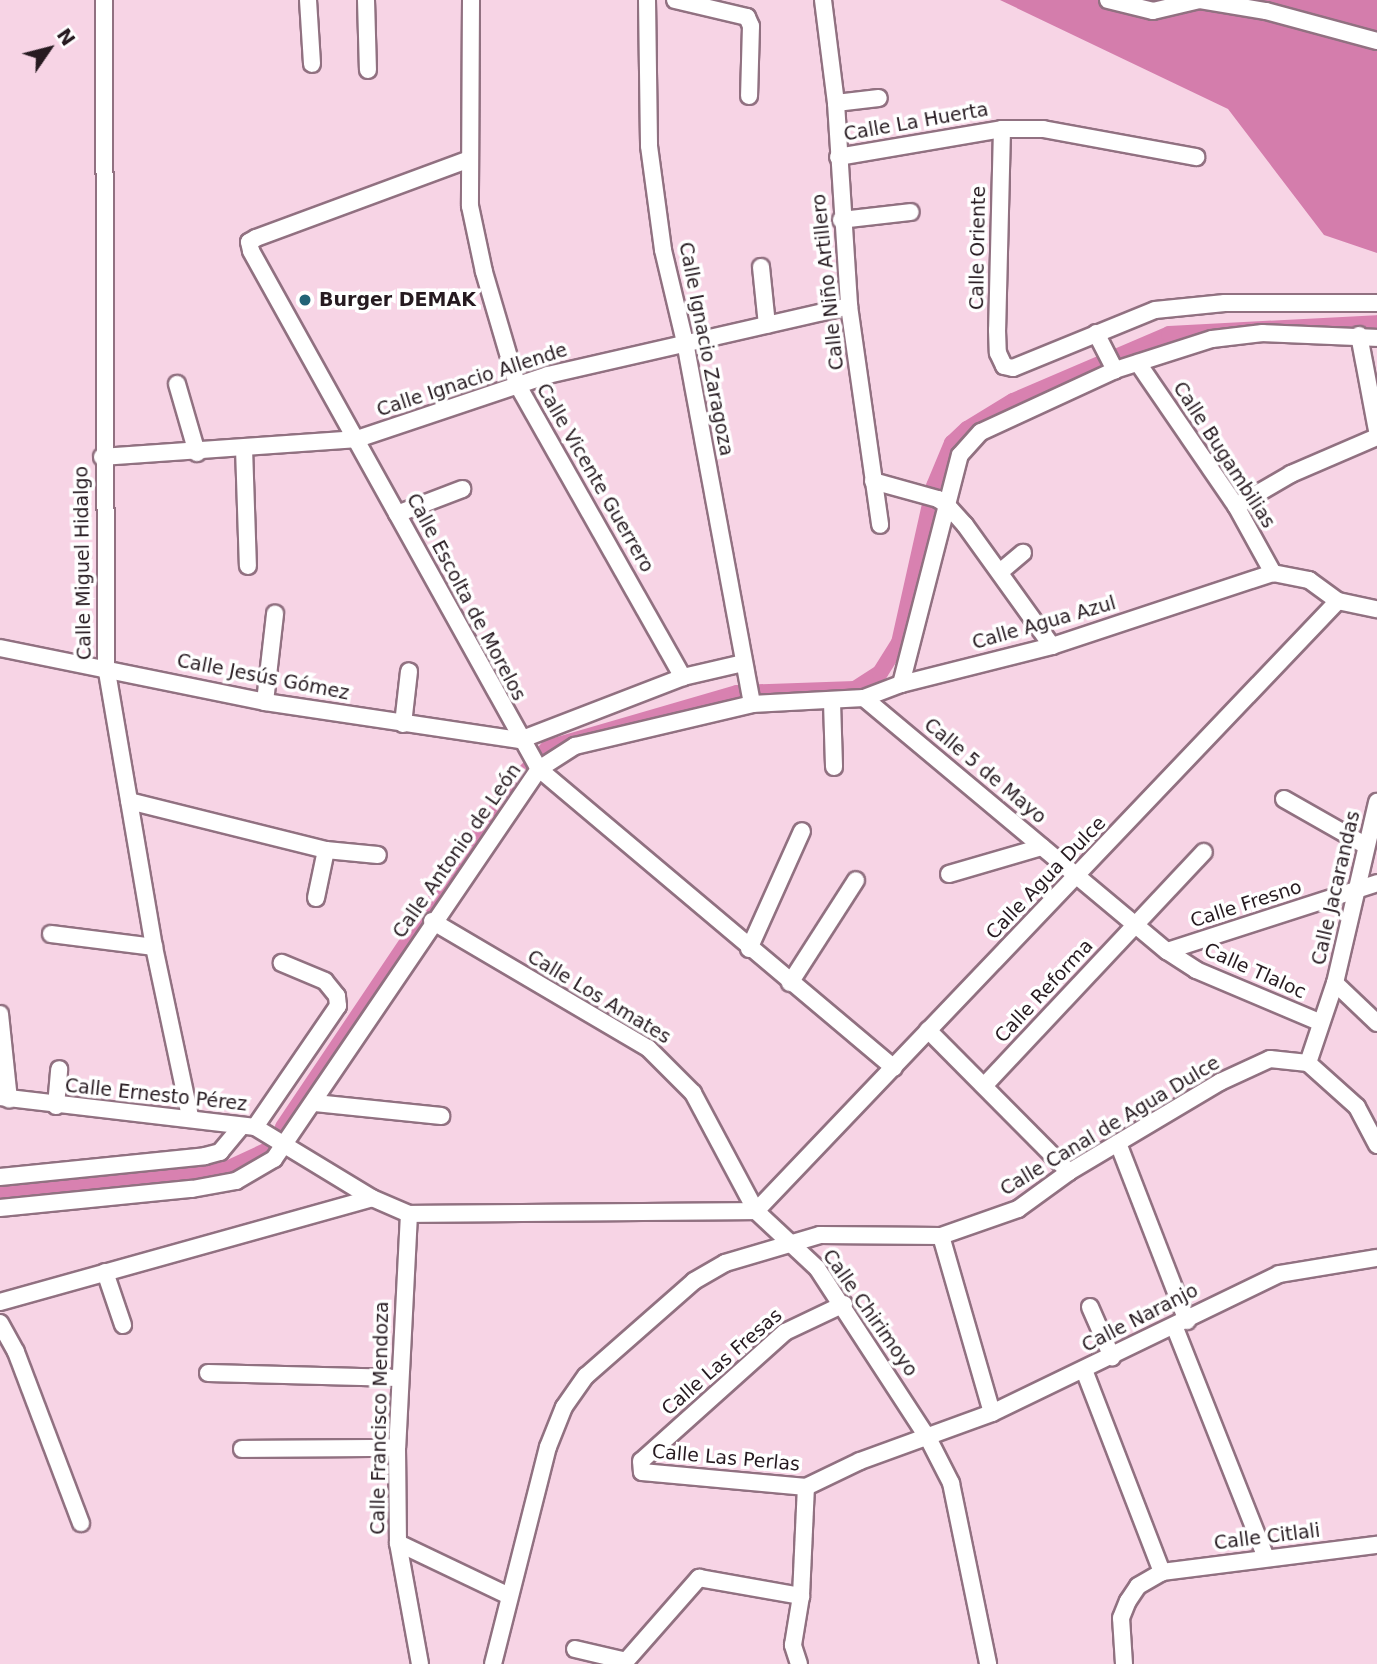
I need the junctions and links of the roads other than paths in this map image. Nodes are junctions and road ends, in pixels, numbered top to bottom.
1 (104, 0) edge
2 (307, 0) edge
3 (366, 0) edge
4 (471, 0) edge
5 (647, 0) edge
6 (675, 0) edge
7 (823, 0) edge
8 (1108, 0) edge
9 (1377, 41) edge
10 (312, 64) dead end
11 (368, 70) dead end
12 (749, 96) dead end
13 (879, 98) dead end
14 (836, 103) junction
15 (1002, 129) junction
16 (1196, 156) dead end
17 (838, 157) junction
18 (467, 160) junction
19 (911, 212) dead end
20 (841, 220) junction
21 (761, 267) dead end
22 (1377, 303) edge
23 (849, 306) junction
24 (766, 325) junction
25 (1359, 335) junction
26 (1377, 338) edge
27 (685, 342) junction
28 (1106, 353) junction
29 (1138, 363) junction
30 (177, 384) dead end
31 (517, 384) junction
32 (1377, 430) edge
33 (1377, 437) edge
34 (357, 439) junction
35 (244, 449) junction
36 (197, 453) junction
37 (103, 457) junction
38 (873, 481) junction
39 (462, 489) dead end
40 (942, 502) junction
41 (1236, 506) junction
42 (397, 514) junction
43 (880, 525) dead end
44 (1023, 553) dead end
45 (248, 566) dead end
46 (1000, 572) junction
47 (1273, 573) junction
48 (1338, 601) junction
49 (1377, 609) edge
50 (275, 614) dead end
51 (1052, 646) junction
52 (0, 648) edge
53 (106, 666) junction
54 (743, 667) junction
55 (409, 671) dead end
56 (683, 677) junction
57 (901, 684) junction
58 (864, 698) junction
59 (750, 699) junction
60 (265, 702) junction
61 (832, 702) junction
62 (403, 724) junction
63 (522, 744) junction
64 (537, 765) junction
65 (834, 766) dead end
66 (1284, 799) dead end
67 (129, 801) junction
68 (1377, 802) edge
69 (802, 831) dead end
70 (1365, 845) junction
71 (1042, 847) junction
72 (326, 850) junction
73 (1204, 852) dead end
74 (378, 855) dead end
75 (949, 874) dead end
76 (1077, 878) junction
77 (856, 880) dead end
78 (1377, 883) edge
79 (1356, 890) junction
80 (316, 898) dead end
81 (432, 921) junction
82 (1135, 925) junction
83 (51, 934) dead end
84 (154, 947) junction
85 (749, 949) junction
86 (1167, 951) junction
87 (282, 963) dead end
88 (790, 983) junction
89 (1335, 983) junction
90 (1374, 1013) edge
91 (0, 1014) edge
92 (1319, 1022) junction
93 (928, 1030) junction
94 (1308, 1063) junction
95 (894, 1068) junction
96 (59, 1069) dead end
97 (984, 1086) junction
98 (4, 1098) edge
99 (315, 1103) junction
100 (57, 1106) junction
101 (441, 1116) dead end
102 (190, 1117) junction
103 (264, 1133) junction
104 (1118, 1143) junction
105 (1377, 1145) edge
106 (1069, 1172) junction
107 (0, 1177) edge
108 (372, 1198) junction
109 (0, 1208) edge
110 (756, 1211) junction
111 (409, 1214) junction
112 (941, 1236) junction
113 (792, 1242) junction
114 (1377, 1258) edge
115 (105, 1272) junction
116 (0, 1302) edge
117 (844, 1304) junction
118 (1090, 1307) dead end
119 (0, 1323) edge
120 (1181, 1324) junction
121 (123, 1325) dead end
122 (1112, 1357) junction
123 (1084, 1370) junction
124 (208, 1373) dead end
125 (399, 1378) junction
126 (992, 1413) junction
127 (928, 1438) junction
128 (397, 1448) junction
129 (242, 1449) dead end
130 (639, 1467) joint
131 (806, 1487) junction
132 (81, 1523) dead end
133 (398, 1543) junction
134 (1377, 1545) edge
135 (1266, 1559) junction
136 (1162, 1572) junction
137 (507, 1595) junction
138 (801, 1596) junction
139 (575, 1649) dead end
140 (420, 1664) edge
141 (493, 1664) edge
142 (799, 1664) edge
143 (988, 1664) edge
144 (1124, 1664) edge

1 - 37 street, Calle Miguel Hidalgo
2 - 10 street
3 - 11 street
4 - 18 street, Calle Vicente Guerrero
5 - 27 street, Calle Ignacio Zaragoza
6 - 12 street
7 - 14 street, Calle Niño Artillero
8 - 9 street
13 - 14 street
14 - 17 street, Calle Niño Artillero
15 - 16 street, Calle La Huerta
15 - 17 street, Calle La Huerta
15 - 28 street, Calle Oriente
17 - 20 street, Calle Niño Artillero
18 - 31 street, Calle Vicente Guerrero
18 - 34 street, Calle Escolta de Morelos
19 - 20 street
20 - 23 street, Calle Niño Artillero
21 - 24 street
22 - 28 street
23 - 24 street, Calle Ignacio Allende
23 - 38 street, Calle Niño Artillero
24 - 27 street, Calle Ignacio Allende
25 - 26 street
25 - 29 street
25 - 32 street
27 - 31 street, Calle Ignacio Allende
27 - 54 street, Calle Ignacio Zaragoza
28 - 29 street
28 - 40 street
29 - 41 street, Calle Bugambilias
30 - 36 street
31 - 34 street, Calle Ignacio Allende
31 - 56 street, Calle Vicente Guerrero
33 - 41 street
34 - 35 street, Calle Ignacio Allende
34 - 42 street, Calle Escolta de Morelos
35 - 36 street, Calle Ignacio Allende
35 - 45 street
36 - 37 street, Calle Ignacio Allende
37 - 53 street, Calle Miguel Hidalgo
38 - 40 street
38 - 43 street, Calle Niño Artillero
39 - 42 street
40 - 46 street
40 - 57 street
41 - 47 street, Calle Bugambilias
42 - 63 street, Calle Escolta de Morelos
44 - 46 street
46 - 51 street
47 - 48 street, Calle Agua Azul
47 - 51 street, Calle Agua Azul
48 - 49 street
48 - 76 street, Calle Agua Dulce
50 - 60 street
51 - 57 street, Calle Agua Azul
52 - 53 street, Calle Jesús Gómez
53 - 60 street, Calle Jesús Gómez
53 - 67 street, Calle Miguel Hidalgo
54 - 56 street
54 - 59 street, Calle Ignacio Zaragoza
55 - 62 street
56 - 63 street
57 - 58 street, Calle Agua Azul
58 - 61 street, Calle Agua Azul
58 - 71 street, Calle 5 de Mayo
59 - 61 street, Calle Agua Azul
59 - 64 street, Calle Antonio de León
60 - 62 street, Calle Jesús Gómez
61 - 65 street
62 - 63 street, Calle Jesús Gómez
63 - 64 street, Calle Escolta de Morelos
64 - 81 street, Calle Antonio de León
64 - 85 street, Calle Escolta de Morelos
66 - 70 street
67 - 72 street
67 - 84 street, Calle Miguel Hidalgo
68 - 70 street, Calle Jacarandas
69 - 85 street
70 - 79 street, Calle Jacarandas
71 - 75 street
71 - 76 street, Calle 5 de Mayo
72 - 74 street
72 - 80 street
73 - 82 street, Calle Reforma
76 - 82 street, Calle Tlaloc
76 - 93 street, Calle Agua Dulce
77 - 88 street
78 - 79 street, Calle Fresno
79 - 86 street, Calle Fresno
79 - 89 street, Calle Jacarandas
81 - 99 street, Calle Antonio de León
81 - 110 street, Calle Los Amates
82 - 86 street, Calle Tlaloc
82 - 97 street, Calle Reforma
83 - 84 street
84 - 102 street, Calle Miguel Hidalgo
85 - 88 street, Calle Escolta de Morelos
86 - 92 street, Calle Tlaloc
87 - 103 street
88 - 95 street, Calle Escolta de Morelos
89 - 90 street
89 - 92 street, Calle Jacarandas
91 - 98 street
92 - 94 street, Calle Jacarandas
93 - 95 street, Calle Agua Dulce
93 - 97 street
94 - 104 street, Calle Canal de Agua Dulce
94 - 105 street
95 - 110 street, Calle Agua Dulce
96 - 100 street
97 - 106 street
98 - 100 street, Calle Ernesto Pérez
99 - 101 street
99 - 103 street, Calle Antonio de León
100 - 102 street, Calle Ernesto Pérez
102 - 103 street, Calle Ernesto Pérez
103 - 107 street
103 - 108 street, Calle Ernesto Pérez
103 - 109 street
104 - 106 street, Calle Canal de Agua Dulce
104 - 120 street
106 - 112 street, Calle Canal de Agua Dulce
108 - 111 street, Calle Ernesto Pérez
108 - 115 street
110 - 111 street
110 - 113 street, Calle Chirimoyo
111 - 125 street, Calle Francisco Mendoza
112 - 113 street, Calle Canal de Agua Dulce
112 - 126 street
113 - 117 street, Calle Chirimoyo
113 - 137 street, Calle Canal de Agua Dulce
114 - 120 street, Calle Naranjo
115 - 116 street
115 - 121 street
117 - 127 street, Calle Chirimoyo
117 - 130 street, Calle Las Fresas
118 - 122 street
119 - 132 street
120 - 122 street, Calle Naranjo
120 - 135 street
122 - 123 street, Calle Naranjo
123 - 126 street, Calle Naranjo
123 - 136 street
124 - 125 street
125 - 128 street, Calle Francisco Mendoza
126 - 127 street, Calle Naranjo
127 - 131 street, Calle Las Perlas
127 - 143 street, Calle Chirimoyo
128 - 129 street
128 - 133 street, Calle Francisco Mendoza
130 - 131 street, Calle Las Perlas
131 - 138 street
133 - 137 street
133 - 140 street, Calle Francisco Mendoza
134 - 135 street, Calle Citlali
135 - 136 street, Calle Citlali
136 - 144 street
137 - 141 street, Calle Canal de Agua Dulce
138 - 139 street
138 - 142 street

